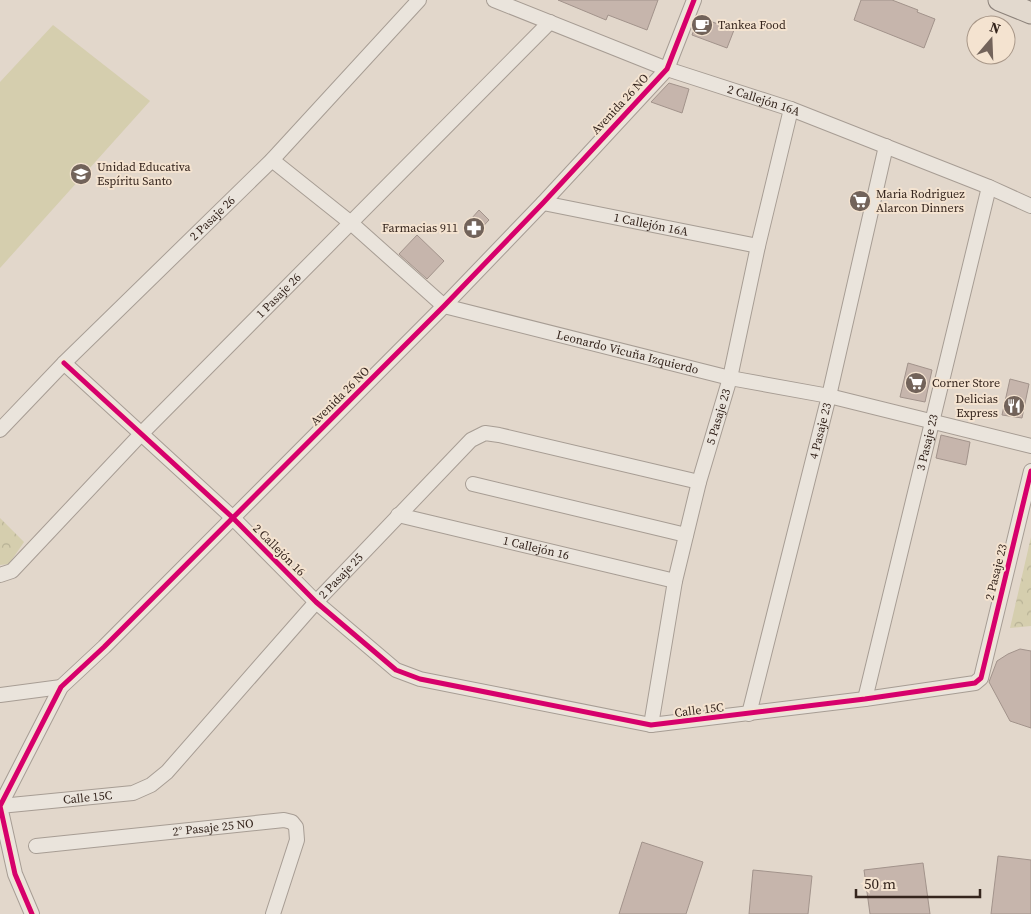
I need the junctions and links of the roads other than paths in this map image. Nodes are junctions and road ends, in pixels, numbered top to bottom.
1 (419, 0) edge
2 (494, 0) edge
3 (694, 0) edge
4 (999, 0) edge
5 (1031, 13) edge
6 (550, 22) junction
7 (667, 69) junction
8 (791, 109) junction
9 (886, 146) junction
10 (272, 160) junction
11 (988, 187) junction
12 (543, 203) junction
13 (1031, 206) edge
14 (351, 223) junction
15 (758, 246) junction
16 (444, 306) junction
17 (64, 363) junction
18 (730, 378) junction
19 (830, 396) junction
20 (931, 420) junction
21 (0, 430) edge
22 (142, 433) junction
23 (1031, 446) edge
24 (1031, 471) edge
25 (699, 482) junction
26 (473, 484) dead end
27 (398, 516) junction
28 (232, 517) junction
29 (686, 535) junction
30 (6, 573) edge
31 (675, 581) junction
32 (316, 602) junction
33 (981, 678) joint
34 (420, 679) joint
35 (61, 687) junction
36 (0, 695) edge
37 (865, 699) junction
38 (749, 714) junction
39 (651, 725) junction
40 (167, 772) joint
41 (0, 806) edge
42 (36, 846) dead end
43 (32, 914) edge
44 (273, 914) edge

1 - 10 street, 2 Pasaje 26
2 - 6 street, 2 Callejón 16A
3 - 7 street, Avenida 26 NO
4 - 5 main road
6 - 7 street, 2 Callejón 16A
6 - 14 street, 1 Pasaje 26
7 - 8 street, 2 Callejón 16A
7 - 12 street, Avenida 26 NO
8 - 9 street, 2 Callejón 16A
8 - 15 street, 5 Pasaje 23
9 - 11 street, 2 Callejón 16A
9 - 19 street, 4 Pasaje 23
10 - 14 street, Leonardo Vicuña Izquierdo
10 - 17 street, 2 Pasaje 26
11 - 13 street, 2 Callejón 16A
11 - 20 street, 3 Pasaje 23
12 - 15 street, 1 Callejón 16A
12 - 16 street, Avenida 26 NO
14 - 16 street, Leonardo Vicuña Izquierdo
14 - 22 street, 1 Pasaje 26
15 - 18 street, 5 Pasaje 23
16 - 18 street, Leonardo Vicuña Izquierdo
16 - 28 street, Avenida 26 NO
17 - 21 street, 2 Pasaje 26
17 - 22 street, 2 Callejón 16
18 - 19 street, Leonardo Vicuña Izquierdo
18 - 25 street, 5 Pasaje 23
19 - 20 street, Leonardo Vicuña Izquierdo
19 - 38 street, 4 Pasaje 23
20 - 23 street, Leonardo Vicuña Izquierdo
20 - 37 street, 3 Pasaje 23
22 - 28 street, 2 Callejón 16
22 - 30 street, 1 Pasaje 26
24 - 33 street, 2 Pasaje 23
25 - 27 street, 2 Pasaje 25
25 - 29 street, 5 Pasaje 23
26 - 29 street
27 - 31 street, 1 Callejón 16
27 - 32 street, 2 Pasaje 25
28 - 32 street, 2 Callejón 16
28 - 35 street, Avenida 26 NO
29 - 31 street, 5 Pasaje 23
31 - 39 street, 5 Pasaje 23
32 - 34 street, 2 Callejón 16
32 - 40 street, 2 Pasaje 25
33 - 37 street, Calle 15C
34 - 39 street, Calle 15C
35 - 36 street
35 - 41 street, Avenida 26 NO
37 - 38 street, Calle 15C
38 - 39 street, Calle 15C
40 - 41 street, Calle 15C
41 - 43 street
42 - 44 street, 2° Pasaje 25 NO

